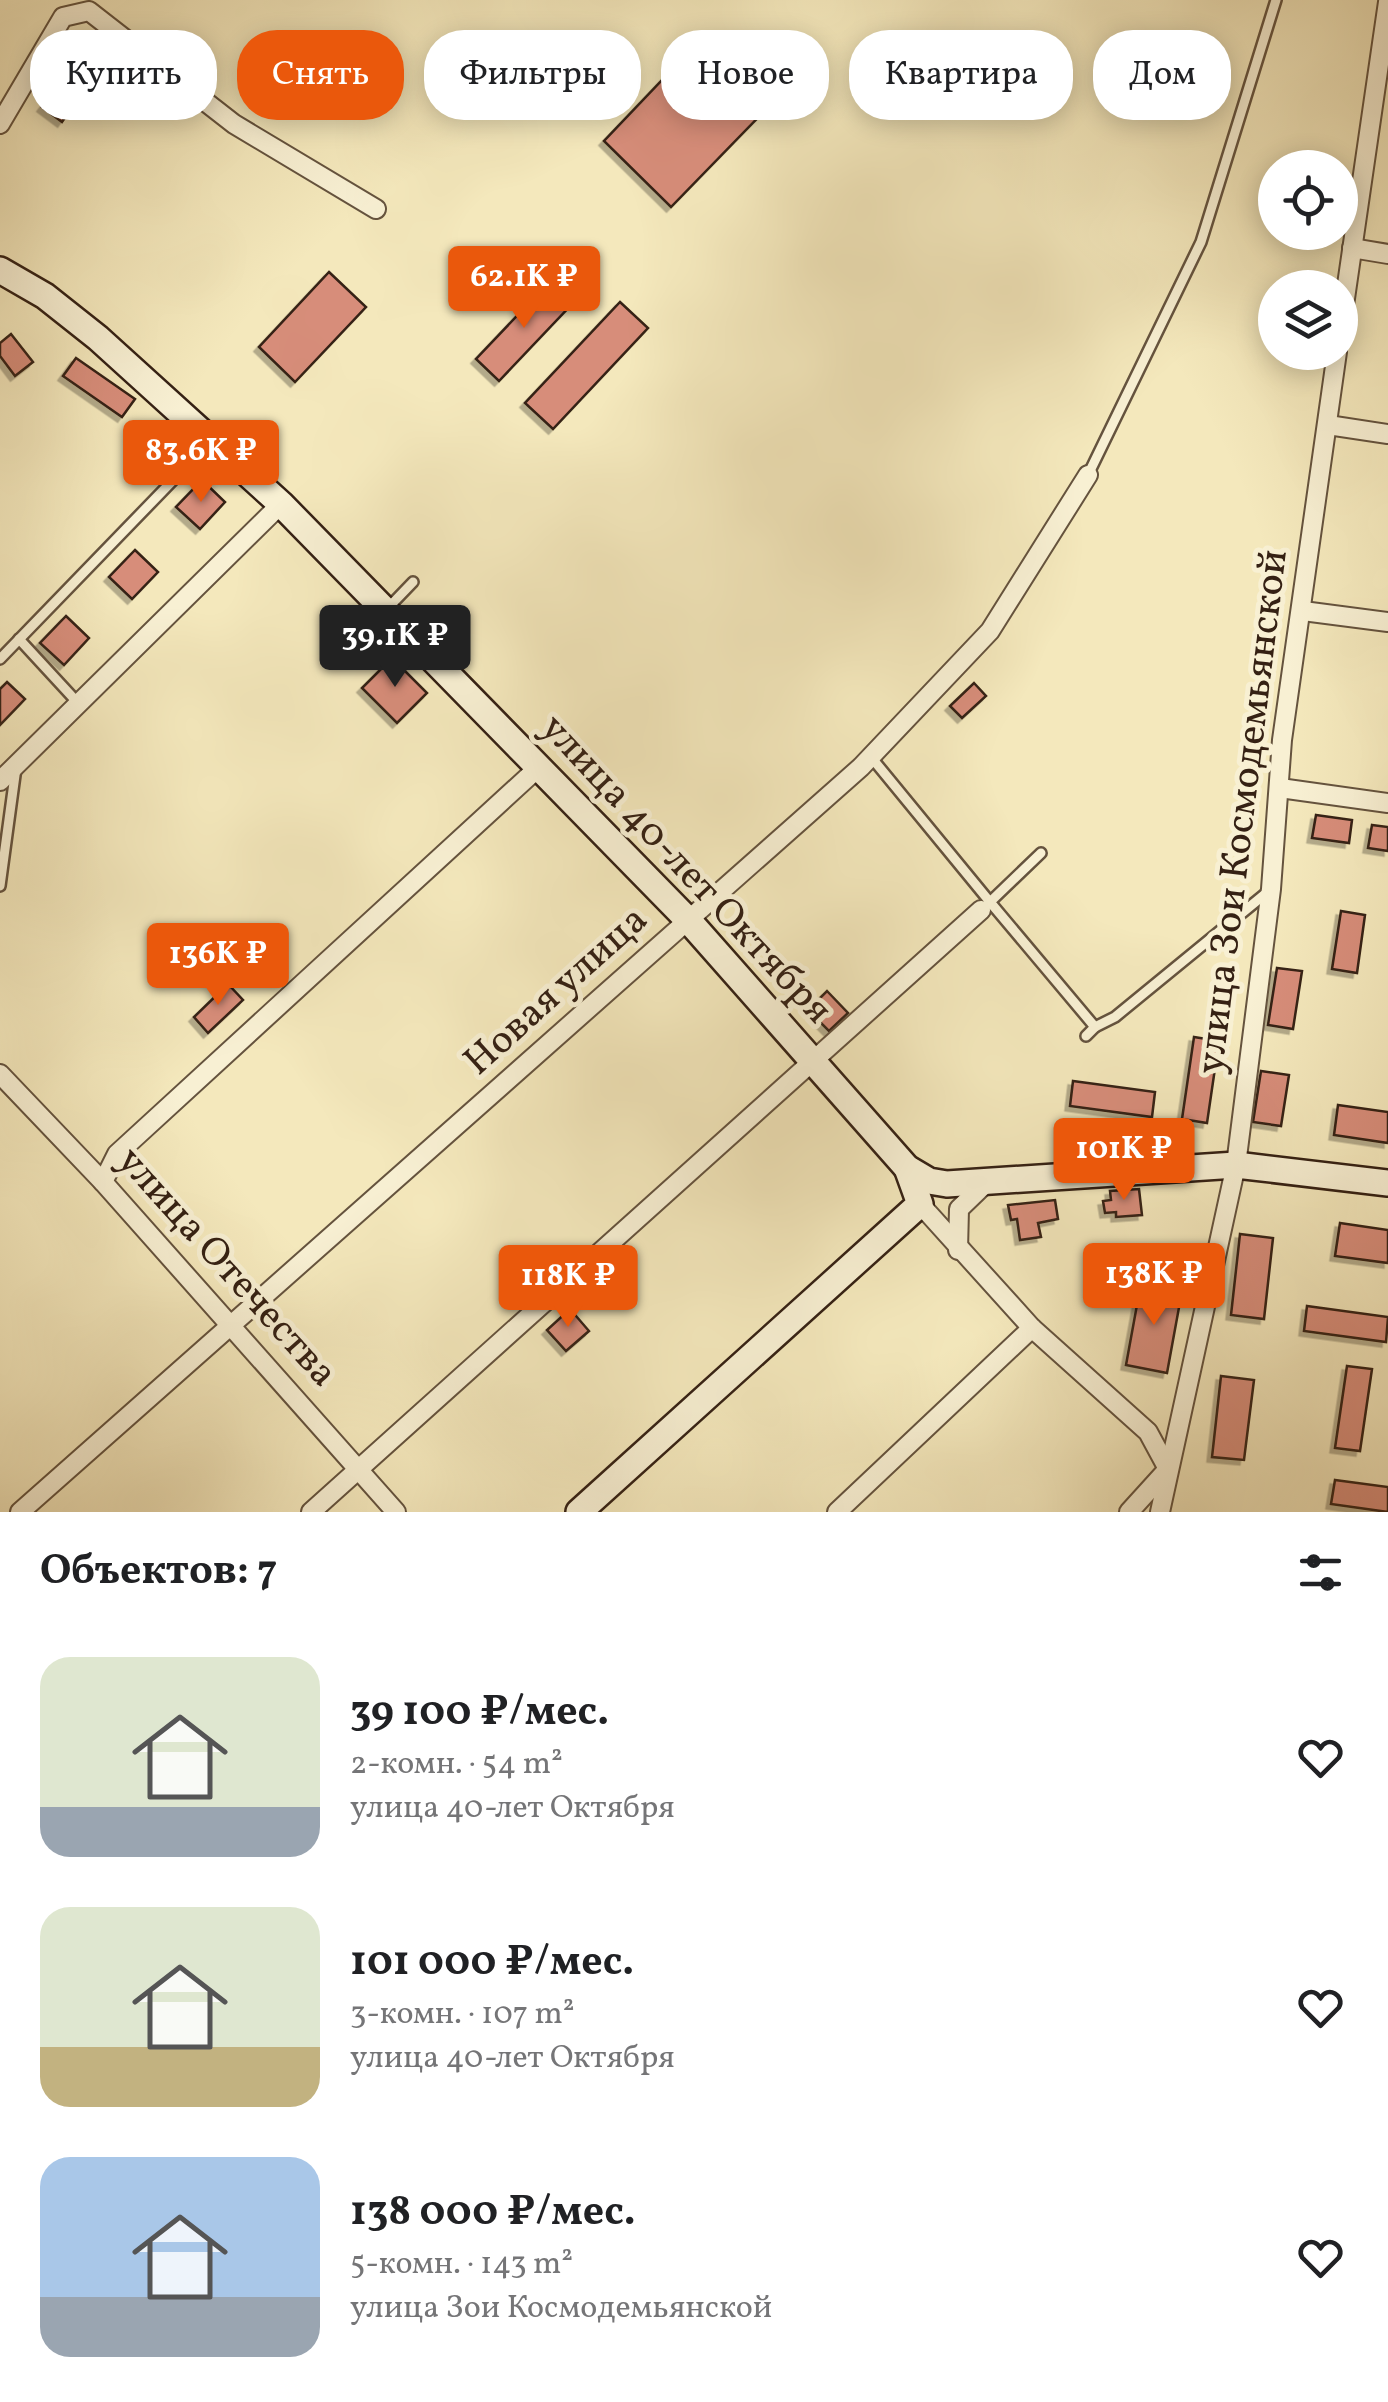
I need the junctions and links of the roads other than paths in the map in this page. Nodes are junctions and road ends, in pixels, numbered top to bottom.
1 (1276, 0) edge
2 (1388, 2) edge
3 (88, 6) edge
4 (1383, 66) edge
5 (0, 124) edge
6 (376, 209) dead end
7 (1358, 213) edge
8 (1358, 249) edge
9 (1388, 254) edge
10 (0, 270) edge
11 (1336, 370) edge
12 (1328, 425) junction
13 (1388, 434) edge
14 (212, 439) junction
15 (1088, 476) joint
16 (281, 504) junction
17 (414, 582) dead end
18 (386, 611) junction
19 (1302, 611) junction
20 (1388, 622) edge
21 (19, 639) junction
22 (0, 658) edge
23 (79, 704) junction
24 (870, 757) junction
25 (16, 765) junction
26 (540, 766) junction
27 (0, 782) edge
28 (1280, 788) junction
29 (1388, 803) edge
30 (1040, 853) dead end
31 (0, 886) edge
32 (1271, 889) junction
33 (986, 906) junction
34 (690, 922) junction
35 (1096, 1027) junction
36 (1086, 1036) dead end
37 (812, 1062) junction
38 (0, 1074) edge
39 (1236, 1164) junction
40 (907, 1168) junction
41 (103, 1182) junction
42 (987, 1182) junction
43 (1388, 1183) edge
44 (920, 1204) junction
45 (958, 1250) junction
46 (233, 1327) junction
47 (1032, 1328) junction
48 (1168, 1468) junction
49 (358, 1469) junction
50 (20, 1512) edge
51 (310, 1512) edge
52 (396, 1512) edge
53 (579, 1512) edge
54 (837, 1512) edge
55 (1129, 1512) edge
56 (1163, 1512) edge

1 - 15 lane
2 - 4 street
3 - 5 street
3 - 6 street
4 - 7 street
8 - 9 street
10 - 14 street, улица 40-лет Октября
11 - 12 street, улица Зои Космодемьянской
12 - 13 street
12 - 19 street, улица Зои Космодемьянской
14 - 16 street, улица 40-лет Октября
14 - 21 lane
15 - 24 street, Новая улица
16 - 18 street, улица 40-лет Октября
16 - 23 street
17 - 18 lane
18 - 26 street, улица 40-лет Октября
19 - 20 street
19 - 28 street, улица Зои Космодемьянской
21 - 22 lane
21 - 23 lane
23 - 25 street
24 - 33 lane
24 - 34 street, Новая улица
25 - 27 street
25 - 31 lane
26 - 34 street, улица 40-лет Октября
26 - 41 street
28 - 29 street
28 - 32 street, улица Зои Космодемьянской
30 - 33 lane
32 - 35 lane
32 - 39 street, улица Зои Космодемьянской
33 - 35 lane
33 - 37 street
34 - 37 street, улица 40-лет Октября
34 - 46 street, Новая улица
35 - 36 lane
37 - 40 street, улица 40-лет Октября
37 - 49 street
38 - 41 street, улица Отечества
39 - 42 street, улица 40-лет Октября
39 - 43 street, улица 40-лет Октября
39 - 48 street, улица Зои Космодемьянской
40 - 42 street, улица 40-лет Октября
40 - 44 street, улица 40-лет Октября
41 - 46 street, улица Отечества
42 - 45 street
44 - 45 street, улица 40-лет Октября
44 - 53 street
45 - 47 street, улица 40-лет Октября
46 - 49 street, улица Отечества
46 - 50 street, Новая улица
47 - 48 street, улица 40-лет Октября
47 - 54 street
48 - 55 street
48 - 56 street, улица Зои Космодемьянской
49 - 51 street
49 - 52 street, улица Отечества

